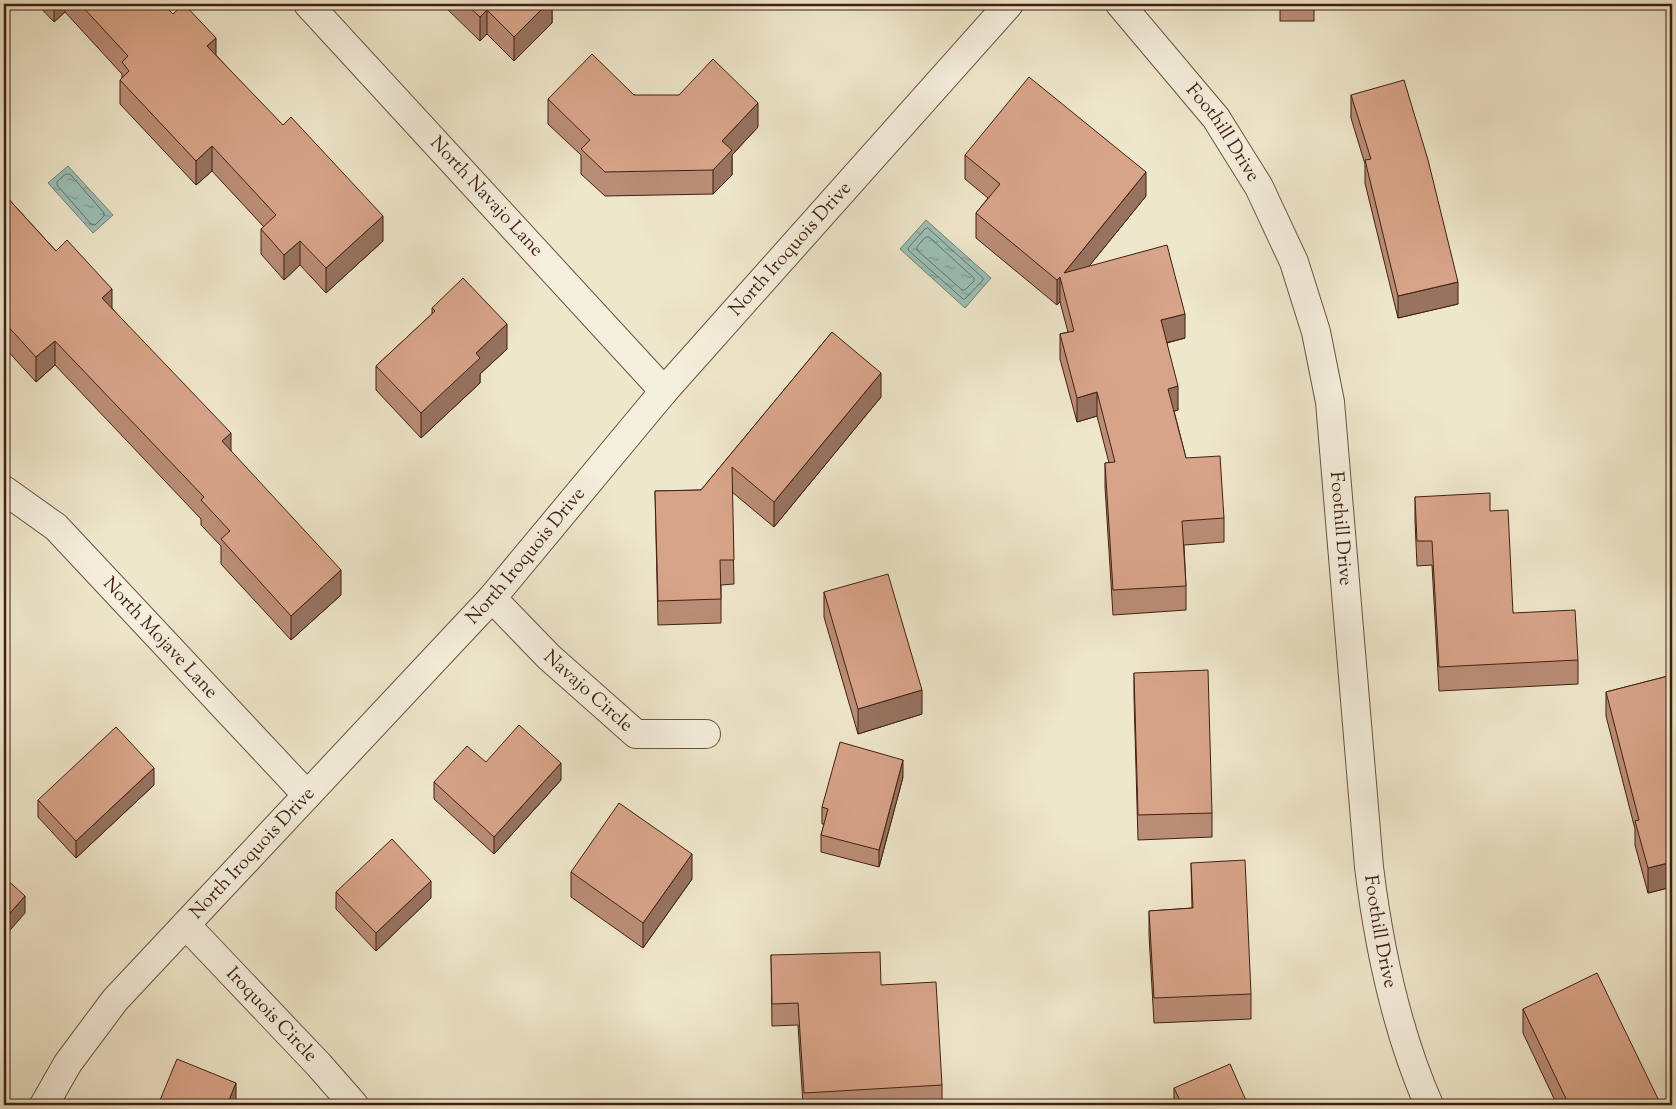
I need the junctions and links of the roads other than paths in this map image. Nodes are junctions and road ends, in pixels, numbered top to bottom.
1 (308, 4) edge
2 (1009, 4) edge
3 (1120, 4) edge
4 (664, 391) junction
5 (4, 490) edge
6 (492, 598) junction
7 (706, 734) dead end
8 (307, 795) junction
9 (186, 925) junction
10 (44, 1105) edge
11 (354, 1105) edge
12 (1429, 1105) edge

1 - 4 street, North Navajo Lane
2 - 4 street, North Iroquois Drive
3 - 12 street, Foothill Drive
4 - 6 street, North Iroquois Drive
5 - 8 street, North Mojave Lane
6 - 7 street, Navajo Circle
6 - 8 street, North Iroquois Drive
8 - 9 street, North Iroquois Drive
9 - 10 street, North Iroquois Drive
9 - 11 street, Iroquois Circle

